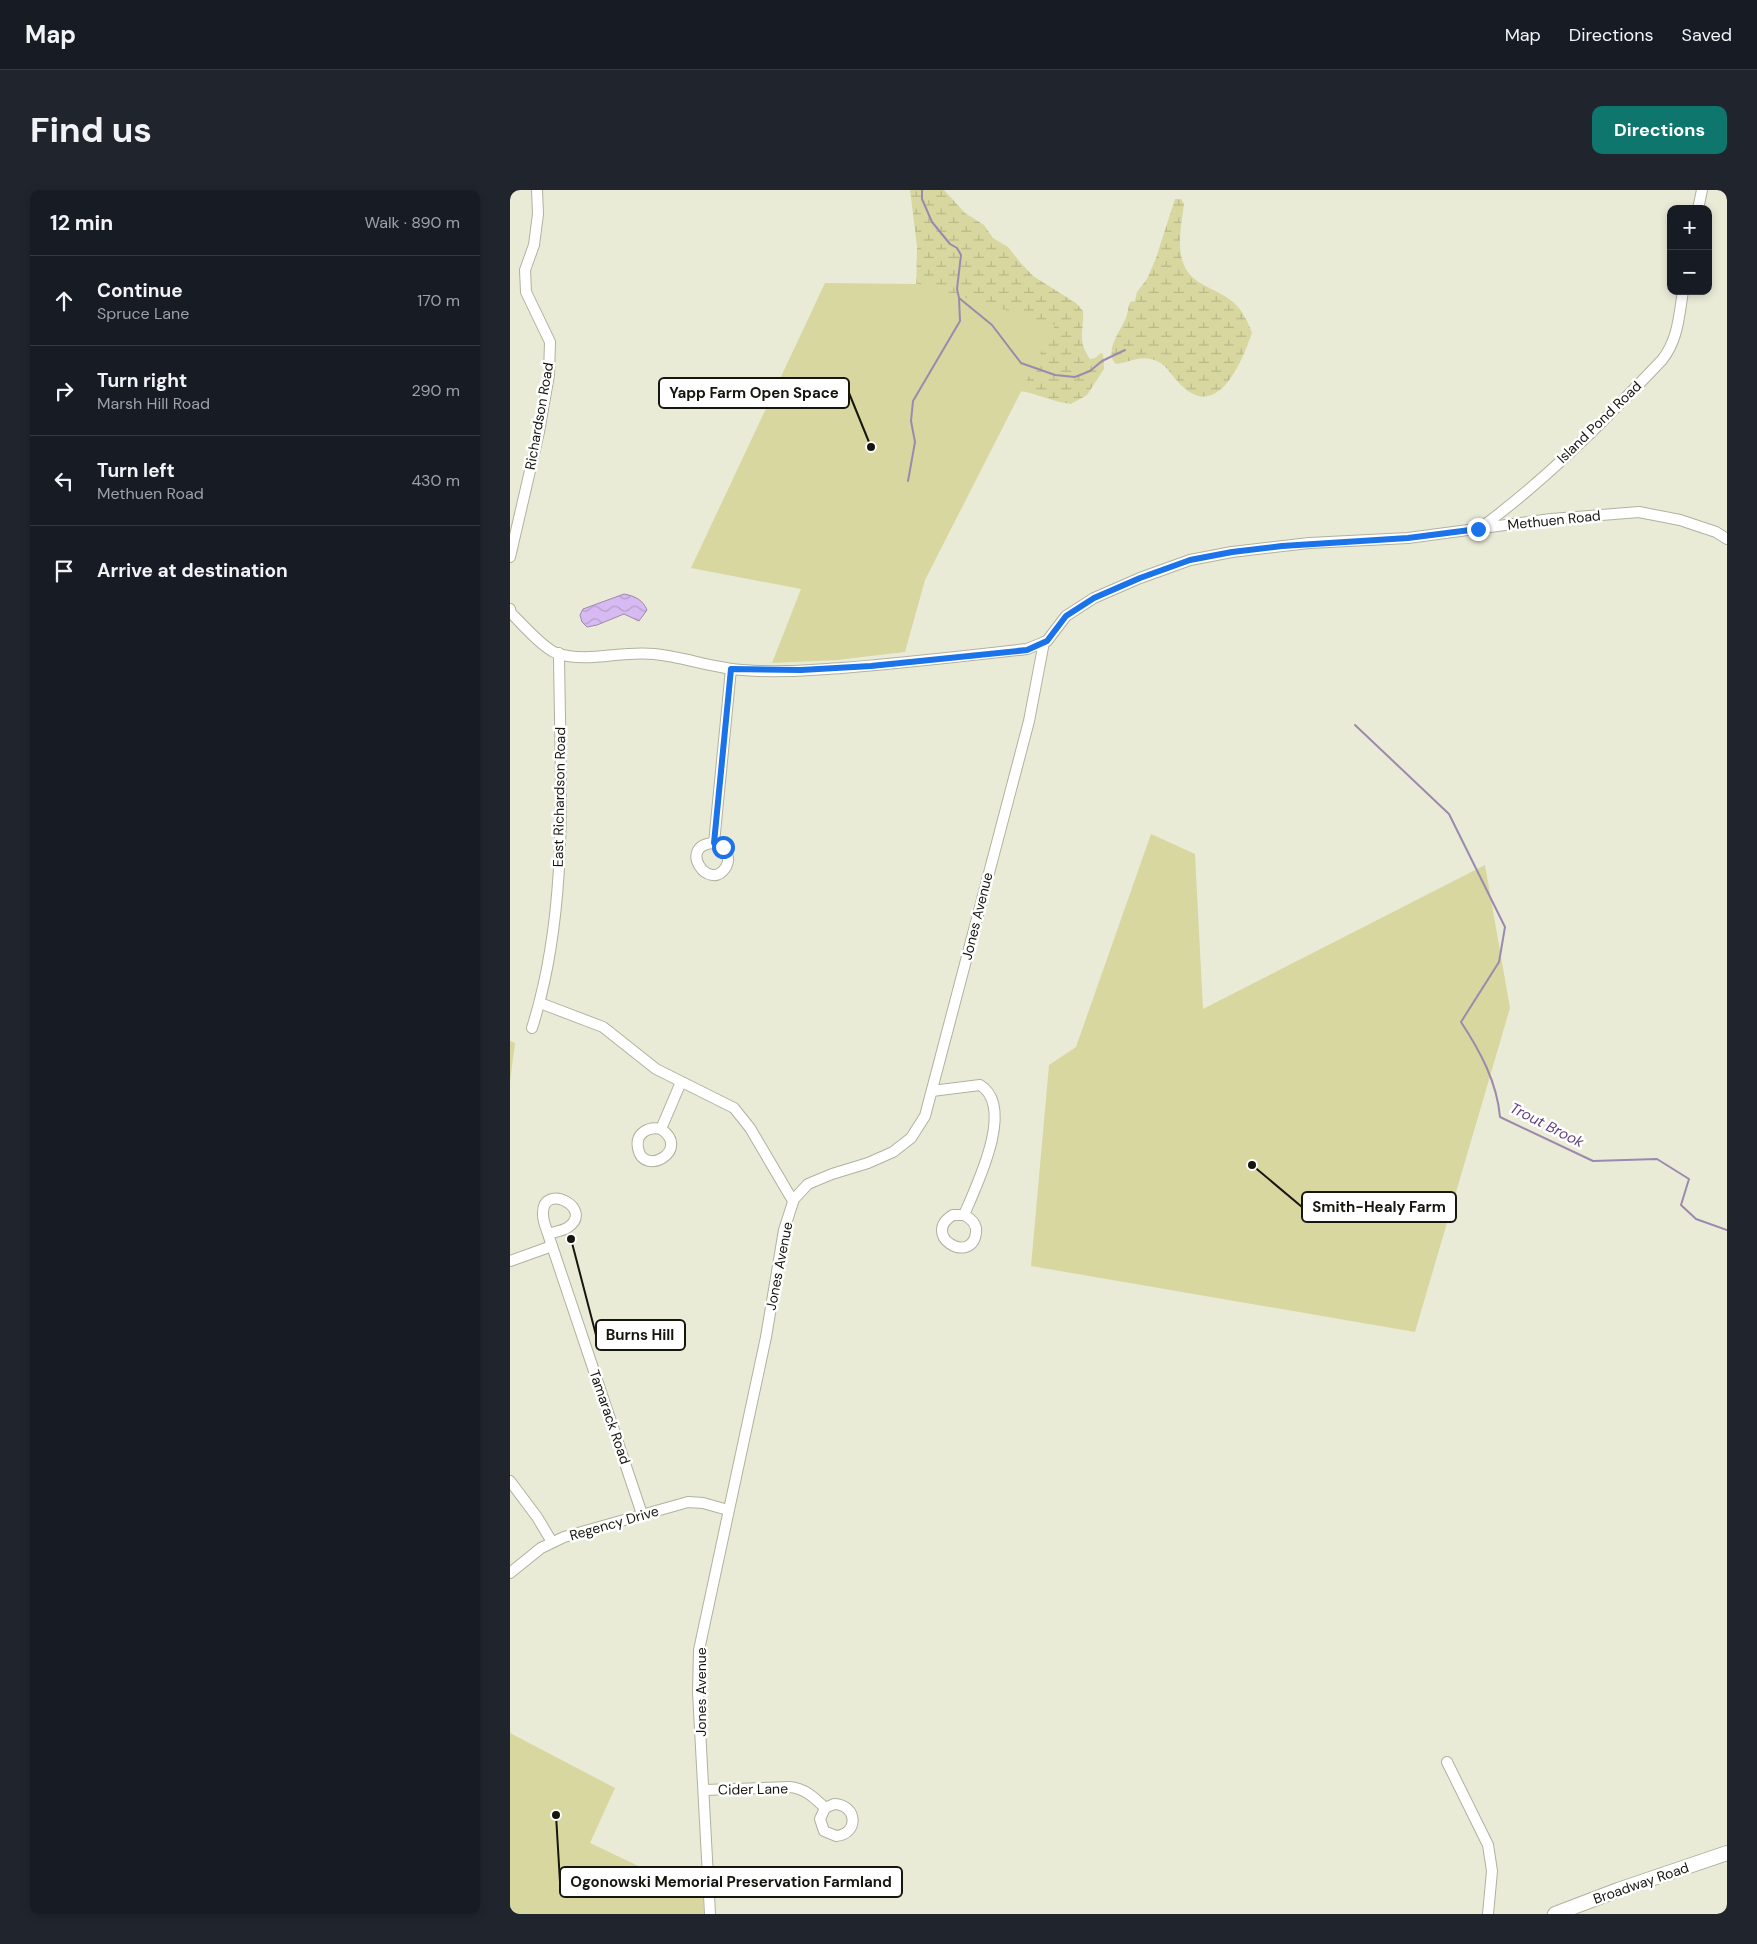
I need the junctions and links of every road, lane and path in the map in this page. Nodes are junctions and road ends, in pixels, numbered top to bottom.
1 (537, 190) edge
2 (1702, 190) edge
3 (1699, 205) edge
4 (1682, 295) edge
5 (1478, 529) junction
6 (1727, 539) edge
7 (510, 556) edge
8 (510, 609) edge
9 (1044, 642) junction
10 (558, 653) junction
11 (731, 669) junction
12 (714, 843) dead end
13 (540, 1003) junction
14 (532, 1028) dead end
15 (682, 1082) junction
16 (932, 1091) junction
17 (661, 1129) dead end
18 (793, 1201) junction
19 (964, 1215) dead end
20 (548, 1234) dead end
21 (552, 1246) junction
22 (510, 1261) edge
23 (510, 1481) edge
24 (728, 1510) junction
25 (642, 1514) junction
26 (552, 1542) junction
27 (510, 1573) edge
28 (1447, 1762) dead end
29 (704, 1790) junction
30 (825, 1808) dead end
31 (1727, 1853) edge
32 (710, 1914) edge
33 (1488, 1914) edge
34 (1555, 1914) edge

1 - 7 street, Richardson Road
2 - 3 street
4 - 5 street, Island Pond Road
5 - 6 street, Methuen Road
5 - 9 street, Methuen Road
8 - 10 street
9 - 11 street
9 - 16 street, Jones Avenue
10 - 11 street
10 - 13 street, East Richardson Road
11 - 12 street
13 - 14 street, East Richardson Road
13 - 15 street
15 - 17 street
15 - 18 street
16 - 18 street, Jones Avenue
16 - 19 street
18 - 24 street, Jones Avenue
20 - 21 street, Tamarack Road
21 - 22 street
21 - 25 street, Tamarack Road
23 - 26 street
24 - 25 street, Regency Drive
24 - 29 street, Jones Avenue
25 - 26 street, Regency Drive
26 - 27 street, Regency Drive
28 - 33 street
29 - 30 street, Cider Lane
29 - 32 street, Jones Avenue
31 - 34 main road, Broadway Road

